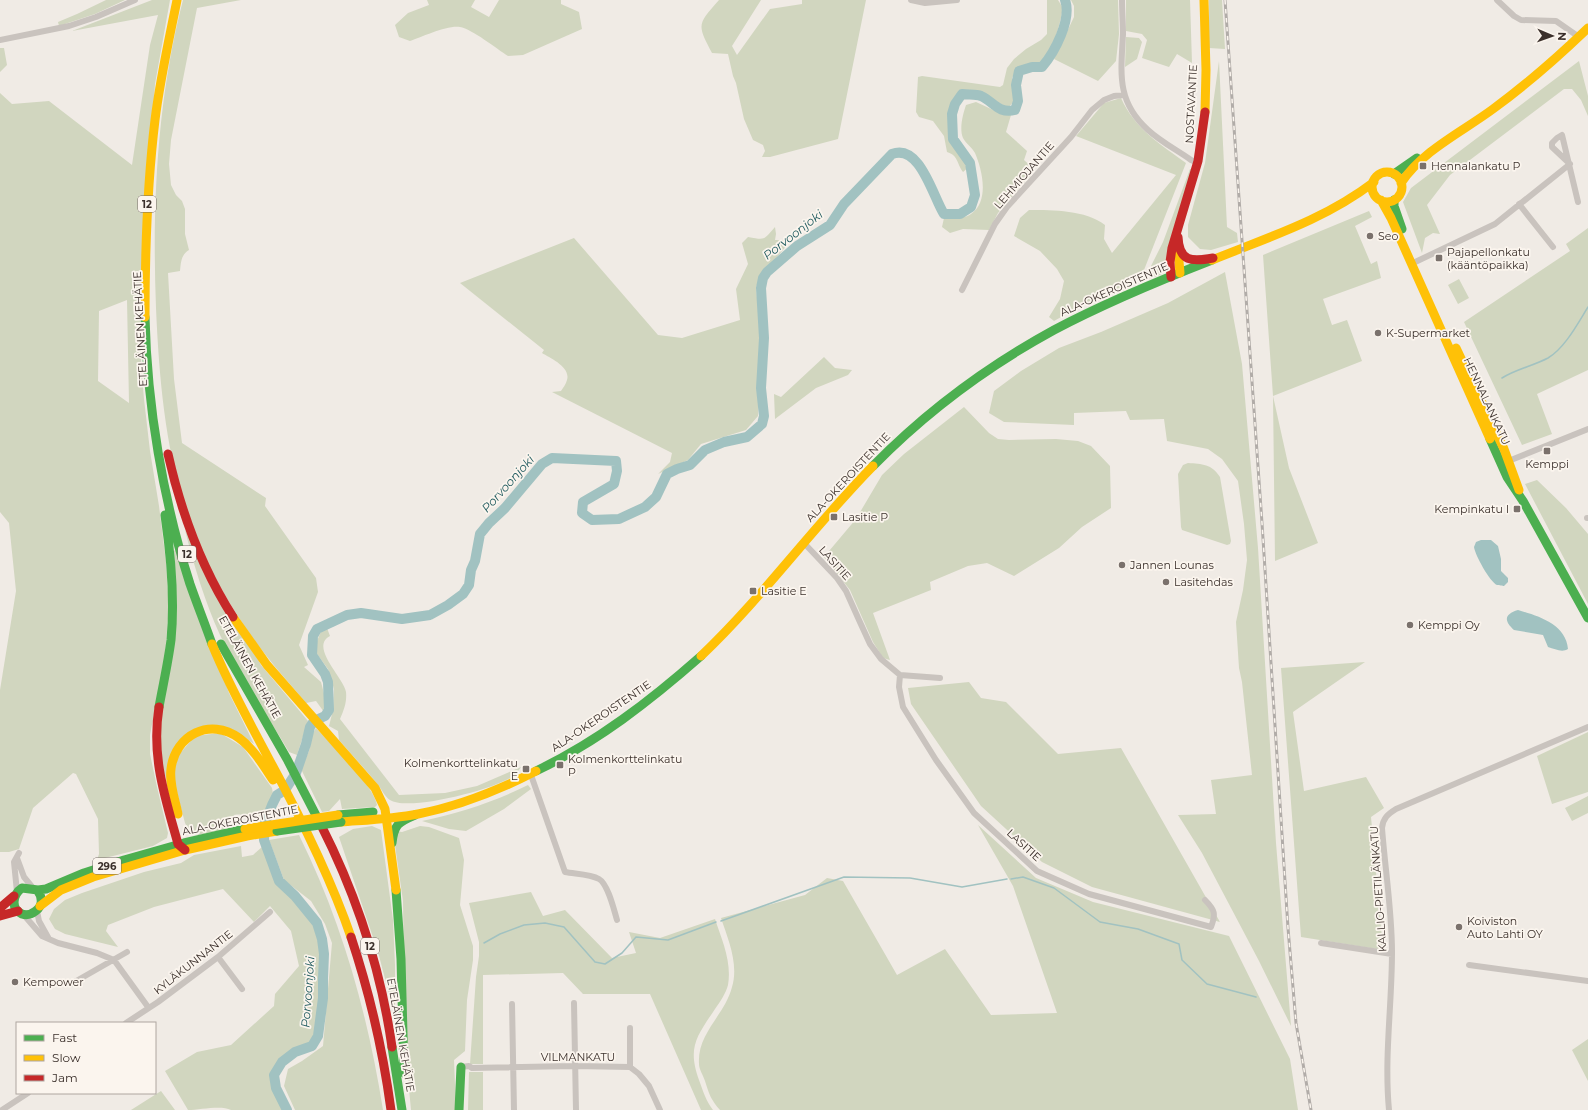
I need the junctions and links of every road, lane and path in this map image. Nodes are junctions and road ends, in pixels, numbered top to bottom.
1 (135, 0) edge
2 (177, 0) edge
3 (910, 0) edge
4 (957, 0) edge
5 (1122, 0) edge
6 (1204, 0) edge
7 (1497, 0) edge
8 (1588, 28) edge
9 (1579, 37) junction
10 (0, 40) edge
11 (1124, 95) junction
12 (1434, 150) junction
13 (1198, 163) junction
14 (1394, 174) junction
15 (1374, 182) junction
16 (1402, 183) junction
17 (1378, 198) junction
18 (1394, 200) junction
19 (1578, 202) dead end
20 (1519, 204) junction
21 (1341, 206) junction
22 (1178, 230) junction
23 (1553, 247) dead end
24 (1178, 248) junction
25 (1221, 256) junction
26 (1413, 263) junction
27 (1180, 273) junction
28 (1170, 277) junction
29 (962, 290) dead end
30 (152, 382) junction
31 (1588, 429) edge
32 (1505, 463) junction
33 (804, 543) junction
34 (1588, 618) edge
35 (900, 675) junction
36 (940, 678) dead end
37 (1588, 727) edge
38 (531, 775) junction
39 (274, 776) junction
40 (459, 803) junction
41 (386, 814) junction
42 (415, 815) junction
43 (183, 846) junction
44 (391, 856) junction
45 (35, 889) junction
46 (16, 894) junction
47 (1205, 900) dead end
48 (0, 908) edge
49 (39, 908) junction
50 (21, 912) junction
51 (270, 912) dead end
52 (0, 916) edge
53 (617, 920) dead end
54 (49, 939) junction
55 (1321, 943) dead end
56 (127, 952) dead end
57 (1392, 954) junction
58 (218, 957) junction
59 (114, 960) junction
60 (1469, 965) dead end
61 (1588, 981) edge
62 (71, 984) dead end
63 (242, 989) dead end
64 (574, 1003) dead end
65 (512, 1004) dead end
66 (148, 1007) junction
67 (127, 1022) edge
68 (630, 1028) dead end
69 (574, 1066) junction
70 (461, 1067) joint
71 (513, 1067) junction
72 (630, 1067) junction
73 (27, 1094) edge
74 (6, 1109) edge
75 (391, 1110) edge
76 (402, 1110) edge
77 (406, 1110) edge
78 (459, 1110) edge
79 (514, 1110) edge
80 (576, 1110) edge
81 (660, 1110) edge
82 (1389, 1110) edge

1 - 10 street
2 - 30 main road, ETELÄINEN KEHÄTIE / 12
3 - 4 street
5 - 11 street
6 - 13 main road, NOSTAVANTIE
7 - 9 street
8 - 9 main road
9 - 12 main road
11 - 13 street
11 - 29 street, LEHMIOJANTIE
12 - 14 main road
12 - 16 main road
13 - 22 main road, NOSTAVANTIE
14 - 15 main road
14 - 16 main road
15 - 17 main road
15 - 21 main road, ALA-OKEROISTENTIE
16 - 18 main road
17 - 18 main road
17 - 21 main road, ALA-OKEROISTENTIE
17 - 26 main road, HENNALANKATU
18 - 26 main road, HENNALANKATU
19 - 20 street
20 - 23 street
20 - 26 street
21 - 25 main road, ALA-OKEROISTENTIE
22 - 24 main road, NOSTAVANTIE
22 - 28 main road, NOSTAVANTIE
24 - 25 main road
24 - 27 main road, NOSTAVANTIE
25 - 27 main road, ALA-OKEROISTENTIE
26 - 32 main road, HENNALANKATU
27 - 28 main road, ALA-OKEROISTENTIE
28 - 33 main road, ALA-OKEROISTENTIE
30 - 39 main road, ETELÄINEN KEHÄTIE / 12
30 - 41 main road
30 - 43 main road
30 - 76 main road, ETELÄINEN KEHÄTIE / 12
31 - 32 street
32 - 34 main road, HENNALANKATU
33 - 35 street, LASITIE
33 - 38 main road, ALA-OKEROISTENTIE
35 - 36 street
35 - 47 street, LASITIE
37 - 57 street, KALLIO-PIETILÄNKATU
38 - 40 main road, ALA-OKEROISTENTIE
38 - 53 street
39 - 43 main road
39 - 75 main road, ETELÄINEN KEHÄTIE / 12
40 - 41 main road, ALA-OKEROISTENTIE / 296
40 - 42 main road, ALA-OKEROISTENTIE / 296
41 - 42 main road, ALA-OKEROISTENTIE / 296
41 - 43 main road, ALA-OKEROISTENTIE / 296, bridge
41 - 44 main road
42 - 44 main road
43 - 45 main road, ALA-OKEROISTENTIE / 296
43 - 49 main road, ALA-OKEROISTENTIE / 296
44 - 77 main road
45 - 46 main road
45 - 46 street
45 - 49 main road
46 - 48 main road
46 - 50 main road
49 - 50 main road
49 - 54 street
50 - 52 main road
50 - 54 street
51 - 58 street, KYLÄKUNNANTIE
54 - 59 street
55 - 57 street
56 - 59 street
57 - 82 street, KALLIO-PIETILÄNKATU
58 - 63 street
58 - 66 street, KYLÄKUNNANTIE
59 - 62 street
59 - 66 street
60 - 61 street
64 - 69 street
65 - 71 street
66 - 67 street, KYLÄKUNNANTIE
68 - 72 street
69 - 71 street, VILMANKATU
69 - 72 street, VILMANKATU
69 - 80 street
70 - 71 street, VILMANKATU
70 - 78 main road
71 - 79 street
72 - 81 street, VILMANKATU
73 - 74 street

